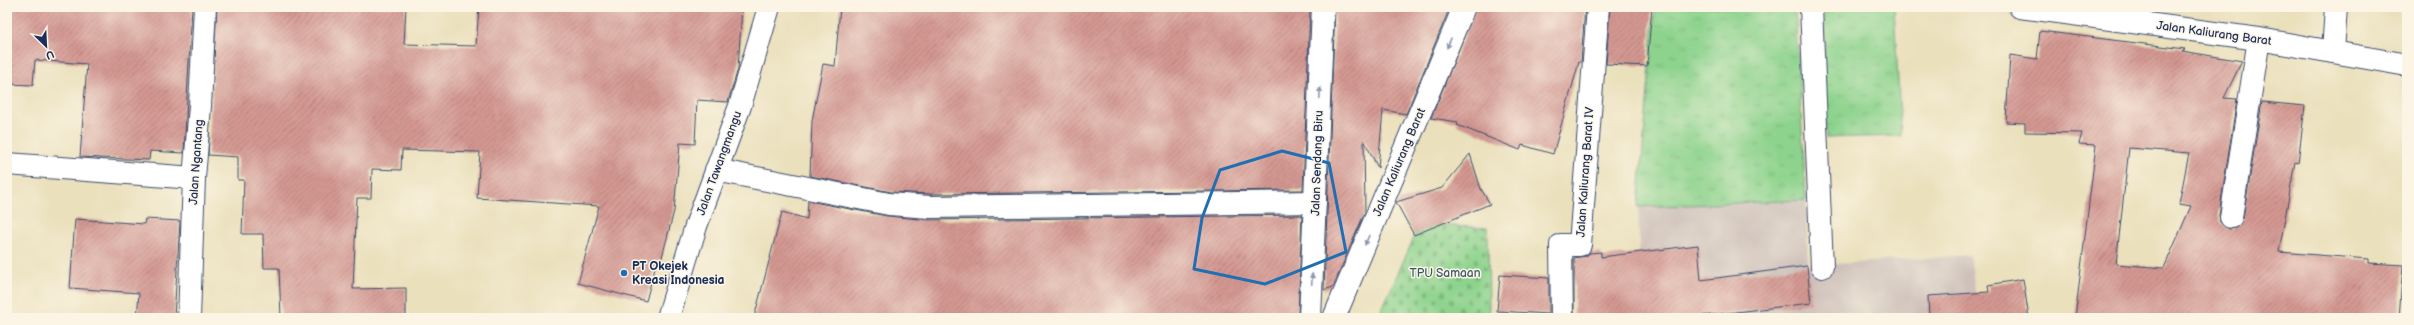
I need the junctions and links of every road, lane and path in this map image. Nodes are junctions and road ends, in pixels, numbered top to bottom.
1 (205, 7) edge
2 (769, 7) edge
3 (1323, 7) edge
4 (1464, 7) edge
5 (1598, 7) edge
6 (1811, 7) edge
7 (2020, 7) edge
8 (2336, 7) edge
9 (2259, 39) junction
10 (2333, 52) junction
11 (2407, 64) edge
12 (7, 164) edge
13 (716, 170) junction
14 (194, 178) junction
15 (1315, 202) junction
16 (2231, 217) dead end
17 (1822, 266) dead end
18 (189, 318) edge
19 (668, 318) edge
20 (1310, 318) edge
21 (1334, 318) edge
22 (1562, 318) edge

1 - 14 street, Jalan Ngantang
2 - 13 street, Jalan Tawangmangu
15 -> 3 street, Jalan Sendang Biru
4 -> 21 street, Jalan Kaliurang Barat
5 - 22 street, Jalan Kaliurang Barat IV
6 - 17 street
7 - 9 street, Jalan Kaliurang Barat
8 - 10 street
9 - 10 street, Jalan Kaliurang Barat
9 - 16 street
10 - 11 street, Jalan Kaliurang Barat
12 - 14 street
13 - 15 street
13 - 19 street, Jalan Tawangmangu
14 - 18 street, Jalan Ngantang
20 -> 15 street, Jalan Sendang Biru

